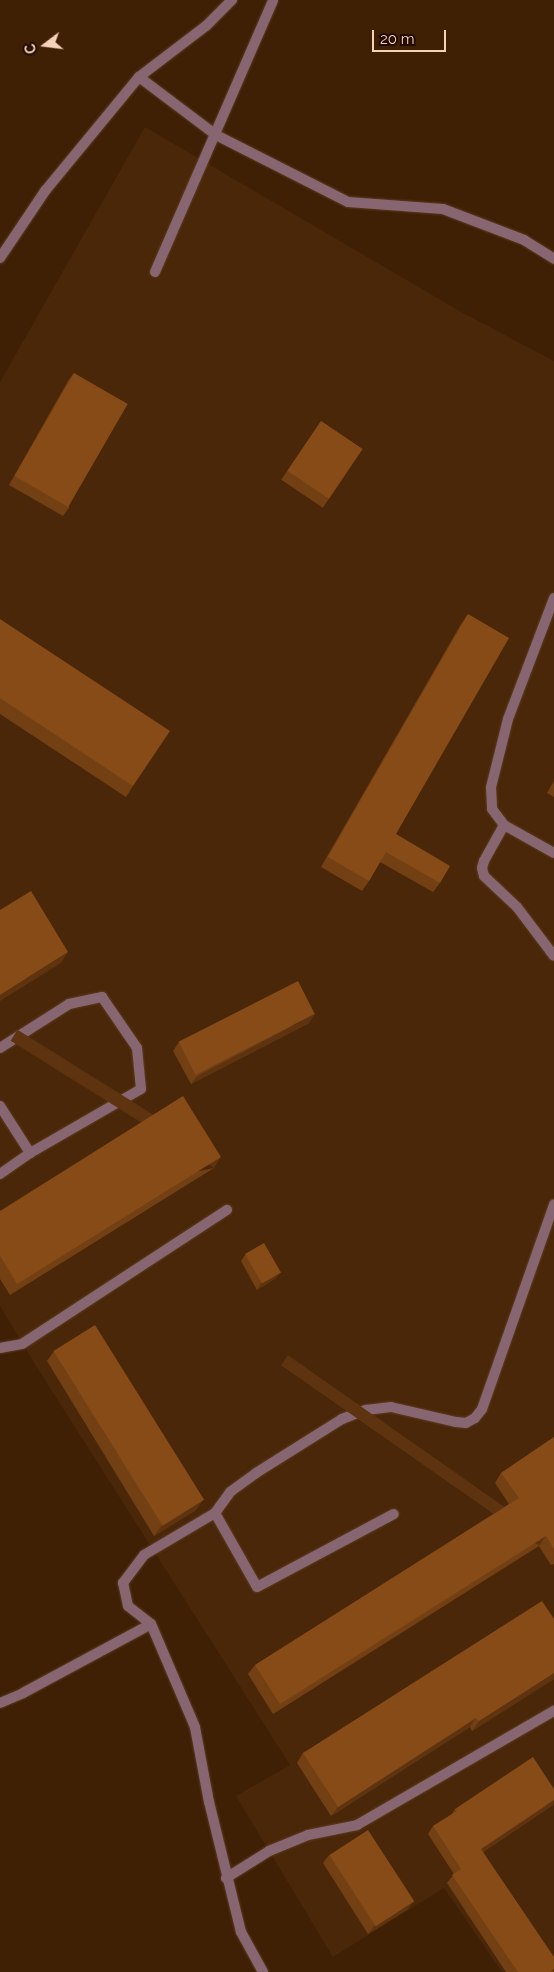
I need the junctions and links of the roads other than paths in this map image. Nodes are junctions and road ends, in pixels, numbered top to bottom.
1 (232, 0) edge
2 (273, 0) edge
3 (139, 78) junction
4 (216, 135) junction
5 (0, 258) edge
6 (554, 259) edge
7 (155, 272) dead end
8 (554, 598) edge
9 (504, 825) junction
10 (554, 853) edge
11 (554, 956) edge
12 (0, 1048) edge
13 (0, 1106) edge
14 (30, 1153) junction
15 (0, 1174) edge
16 (554, 1204) edge
17 (227, 1210) dead end
18 (0, 1348) edge
19 (215, 1513) junction
20 (394, 1514) dead end
21 (151, 1624) junction
22 (0, 1703) edge
23 (554, 1711) edge
24 (226, 1878) junction
25 (263, 1972) edge

1 - 3 lane
2 - 4 lane
3 - 4 lane
3 - 5 lane
4 - 6 lane
4 - 7 lane
8 - 9 lane
9 - 10 lane
9 - 11 lane
12 - 14 lane
13 - 14 lane
14 - 15 lane
16 - 19 lane
17 - 18 lane
19 - 20 lane
19 - 21 lane
21 - 22 lane
21 - 24 lane
23 - 24 lane
24 - 25 lane

